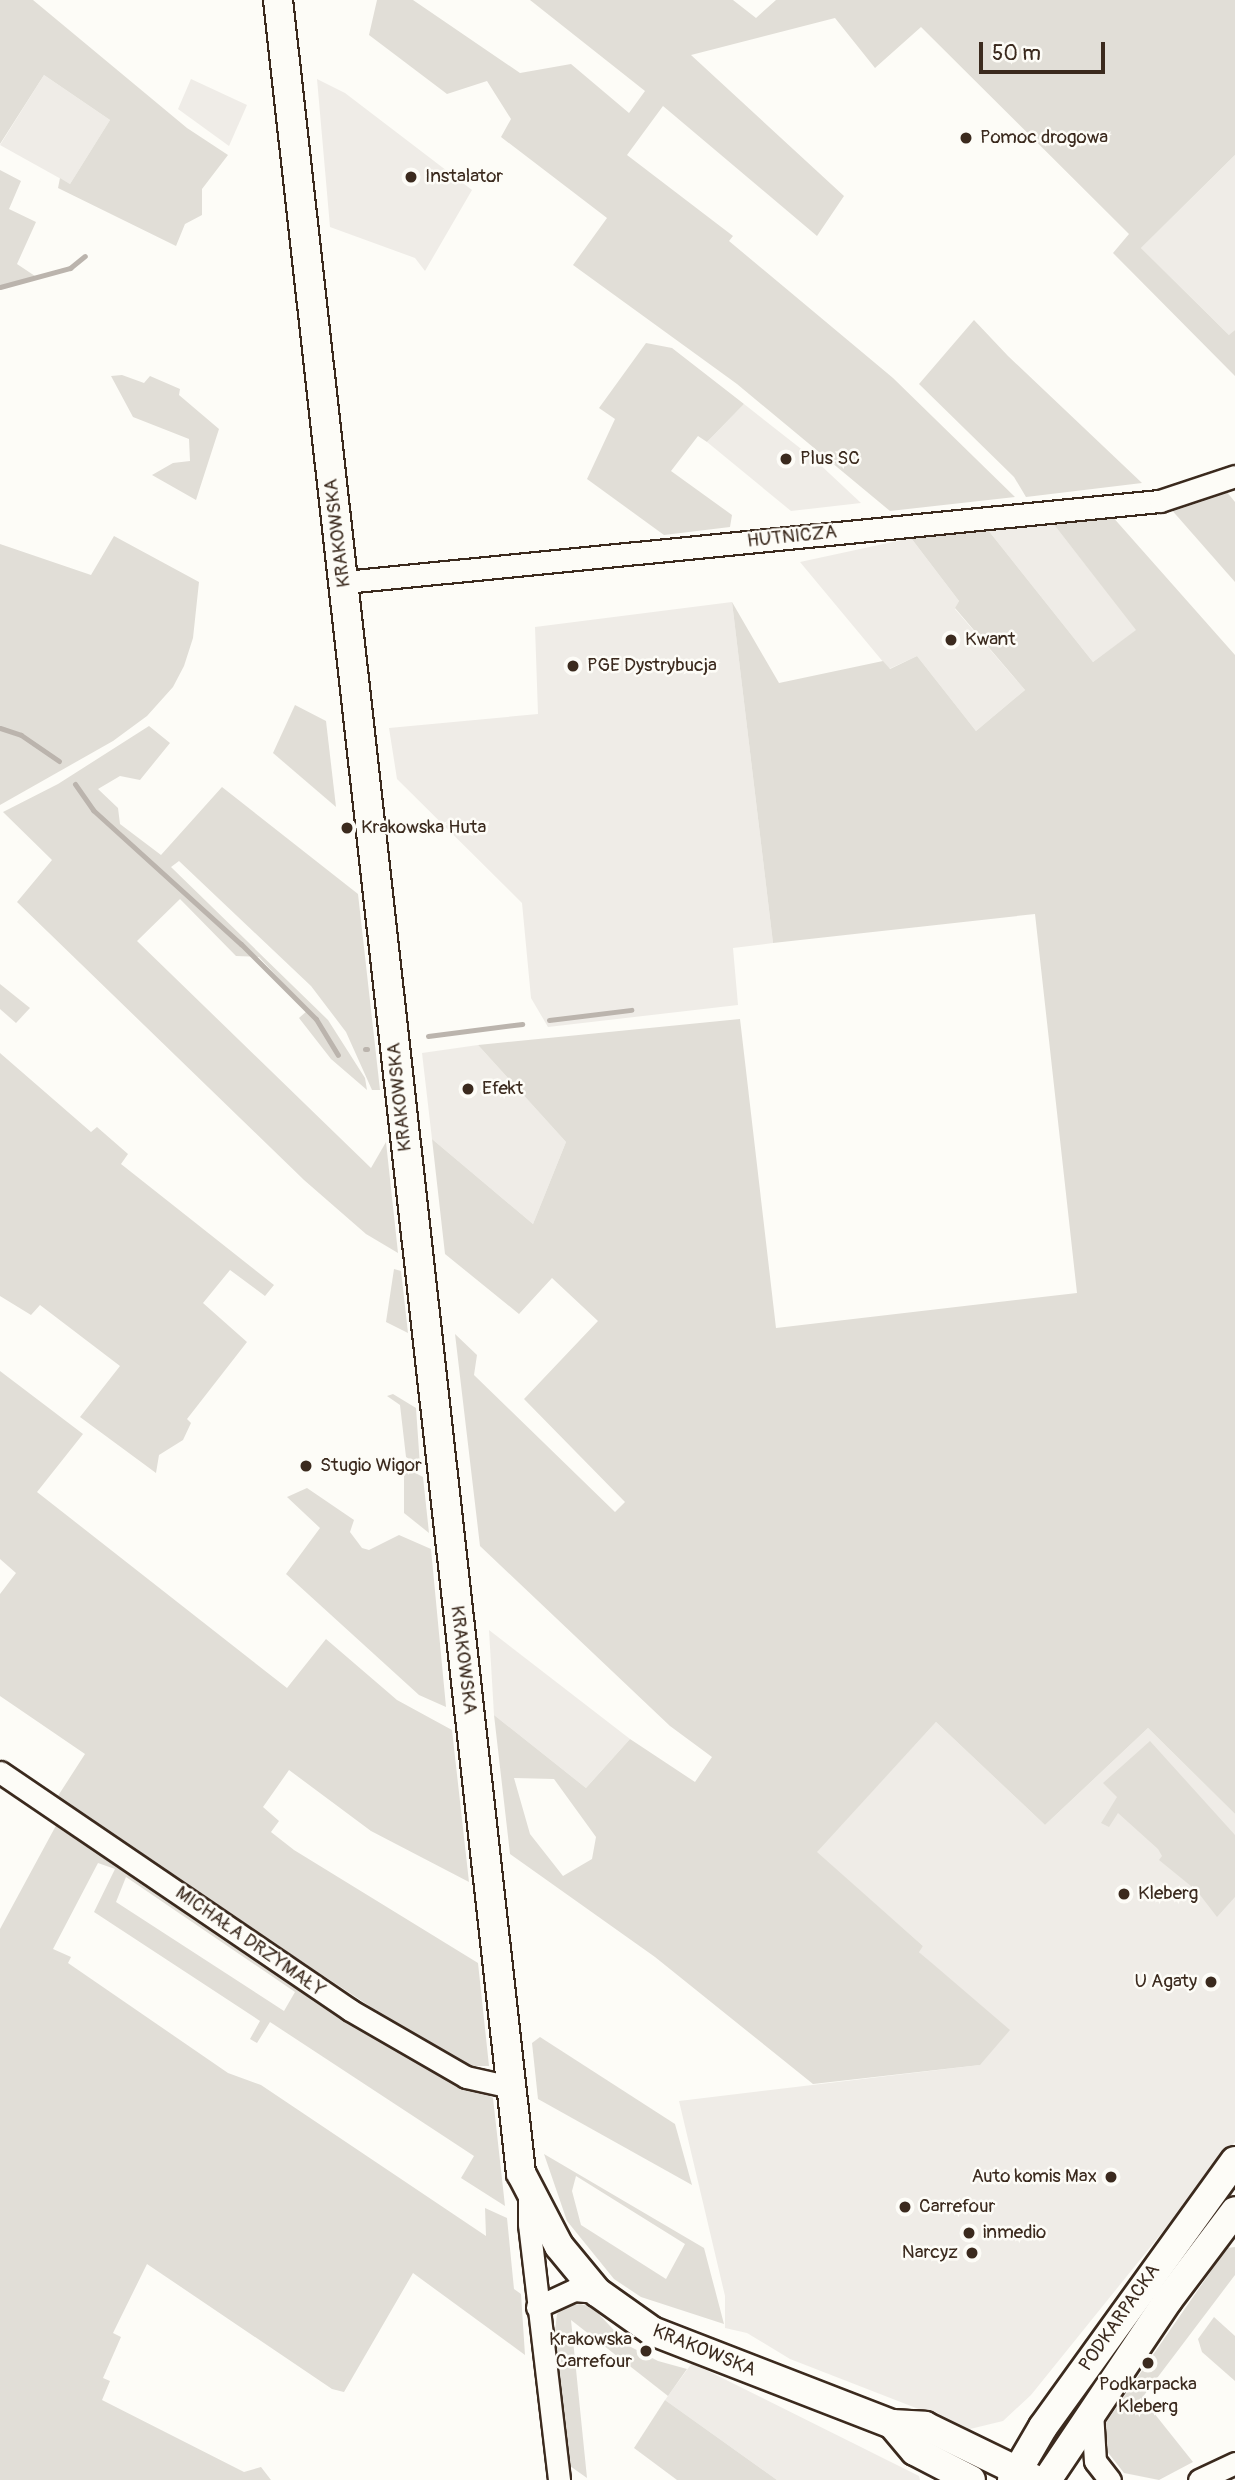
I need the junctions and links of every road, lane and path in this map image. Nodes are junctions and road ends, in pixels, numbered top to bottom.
1 (278, 0) edge
2 (1235, 476) edge
3 (345, 582) junction
4 (0, 1772) edge
5 (511, 2087) junction
6 (1235, 2161) edge
7 (529, 2192) junction
8 (1235, 2211) edge
9 (597, 2292) junction
10 (537, 2307) junction
11 (1092, 2409) junction
12 (892, 2424) junction
13 (1043, 2427) junction
14 (974, 2447) junction
15 (1235, 2463) edge
16 (1022, 2477) edge
17 (963, 2478) edge
18 (559, 2480) edge
19 (1047, 2480) edge
20 (1110, 2480) edge
21 (1199, 2480) edge

1 - 3 main road, KRAKOWSKA
2 - 3 street, HUTNICZA
3 - 5 main road, KRAKOWSKA
4 - 5 street, MICHAŁA DRZYMAŁY
5 - 7 main road, KRAKOWSKA
6 - 13 main road, PODKARPACKA
7 - 9 main road, KRAKOWSKA
7 - 10 street, KRAKOWSKA
8 - 11 main road, PODKARPACKA
9 - 10 street
9 - 12 main road, KRAKOWSKA
10 - 18 street, KRAKOWSKA
11 - 19 main road, PODKARPACKA
11 - 20 street
12 - 14 main road, KRAKOWSKA
12 - 17 main road, KRAKOWSKA
13 - 14 main road
13 - 16 main road, PODKARPACKA
14 - 16 main road, KRAKOWSKA
15 - 21 street

